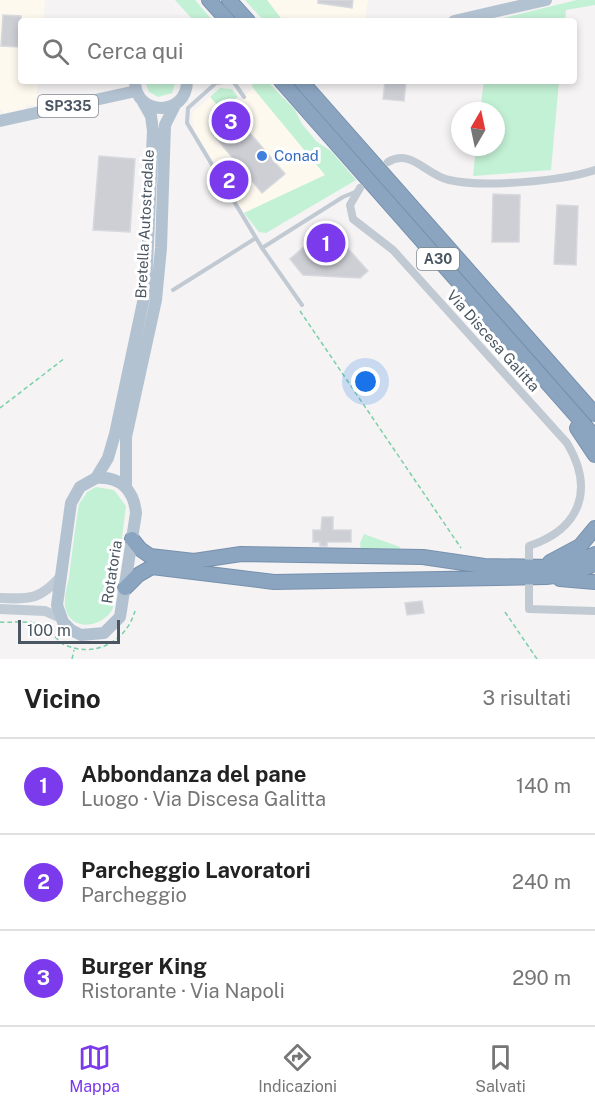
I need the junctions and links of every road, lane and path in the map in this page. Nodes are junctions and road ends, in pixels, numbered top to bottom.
1 (209, 0) edge
2 (230, 0) edge
3 (546, 0) edge
4 (225, 18) edge
5 (245, 18) edge
6 (467, 18) edge
7 (186, 84) edge
8 (215, 84) edge
9 (235, 84) edge
10 (284, 84) edge
11 (304, 84) edge
12 (135, 86) edge
13 (244, 97) dead end
14 (143, 102) junction
15 (175, 105) junction
16 (0, 121) edge
17 (388, 162) dead end
18 (595, 170) edge
19 (358, 190) joint
20 (256, 238) junction
21 (262, 248) junction
22 (173, 290) dead end
23 (302, 305) joint
24 (485, 312) junction
25 (65, 358) dead end
26 (0, 408) edge
27 (595, 414) edge
28 (595, 437) edge
29 (595, 455) edge
30 (96, 478) junction
31 (126, 488) junction
32 (595, 528) edge
33 (132, 539) junction
34 (461, 548) dead end
35 (595, 554) edge
36 (595, 564) edge
37 (531, 572) junction
38 (61, 576) junction
39 (595, 582) edge
40 (125, 588) junction
41 (0, 598) edge
42 (0, 609) edge
43 (595, 611) edge
44 (505, 612) dead end
45 (61, 618) junction
46 (74, 649) dead end
47 (72, 659) edge
48 (537, 659) edge

1 - 4 highway
2 - 5 highway
3 - 6 main road
7 - 15 main road, Bretella Autostradale
8 - 20 lane
9 - 13 lane
10 - 24 highway, A30
11 - 27 highway, A30
12 - 14 main road, SP335
12 - 16 main road, SP335
14 - 15 main road
14 - 30 main road, Bretella Autostradale
15 - 31 main road, Bretella Autostradale
17 - 18 street
19 - 21 lane
19 - 37 street, Via Discesa Galitta
20 - 21 lane
20 - 22 lane
21 - 23 lane
23 - 34 path
24 - 28 highway, A30
24 - 29 highway
25 - 26 path
30 - 31 main road
30 - 38 main road
31 - 33 main road, Rotatoria
32 - 37 highway
33 - 37 highway
33 - 40 main road, Rotatoria
35 - 37 highway
36 - 37 highway
37 - 39 highway
37 - 40 highway
37 - 43 street
38 - 41 main road
38 - 45 main road
40 - 45 main road, Rotatoria
42 - 45 main road
44 - 48 path
46 - 47 path

